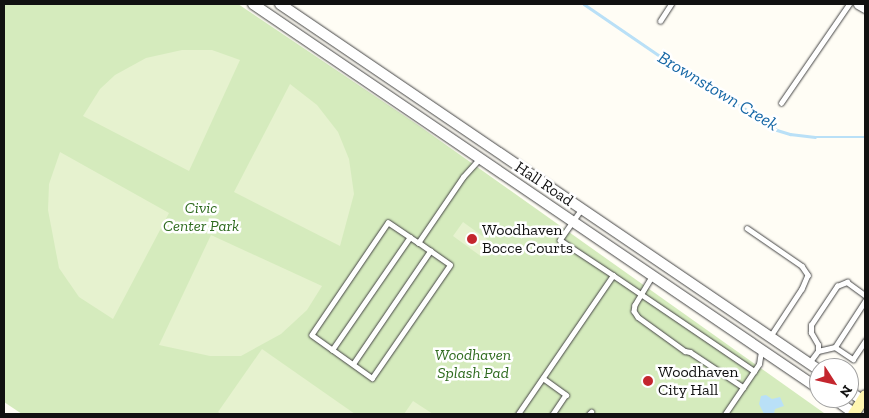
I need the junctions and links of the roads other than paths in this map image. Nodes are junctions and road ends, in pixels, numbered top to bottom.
1 (253, 4) edge
2 (280, 4) edge
3 (672, 4) edge
4 (849, 4) edge
5 (858, 4) edge
6 (865, 8) edge
7 (660, 21) dead end
8 (333, 40) junction
9 (324, 52) junction
10 (781, 103) dead end
11 (488, 145) junction
12 (480, 158) junction
13 (582, 209) junction
14 (573, 222) junction
15 (746, 228) dead end
16 (410, 237) junction
17 (418, 243) junction
18 (430, 251) junction
19 (661, 263) junction
20 (613, 275) junction
21 (652, 275) junction
22 (641, 294) junction
23 (865, 295) edge
24 (865, 301) edge
25 (770, 338) junction
26 (865, 341) edge
27 (835, 347) junction
28 (332, 350) junction
29 (762, 350) junction
30 (818, 350) junction
31 (812, 358) edge
32 (809, 363) joint
33 (353, 364) junction
34 (754, 371) junction
35 (800, 376) junction
36 (543, 378) junction
37 (809, 382) edge
38 (743, 387) junction
39 (864, 399) edge
40 (518, 414) edge
41 (553, 414) edge
42 (725, 414) edge
43 (855, 414) edge

1 - 9 street, Hall Road
2 - 8 street, Hall Road
3 - 7 lane
4 - 10 lane
5 - 6 street
8 - 9 street
8 - 11 street, Hall Road
9 - 12 street, Hall Road
11 - 12 street
11 - 13 street, Hall Road
12 - 14 street, Hall Road
12 - 17 lane
13 - 14 lane
13 - 19 street, Hall Road
14 - 20 lane
14 - 21 street, Hall Road
15 - 25 lane
16 - 17 lane
16 - 28 lane
16 - 28 lane
17 - 18 lane
18 - 33 lane
18 - 33 lane
19 - 21 street
19 - 25 street, Hall Road
20 - 22 lane
20 - 36 lane
21 - 22 lane
21 - 29 street, Hall Road
22 - 34 lane
22 - 38 lane
23 - 30 lane
24 - 27 lane
25 - 29 street
25 - 32 street, Hall Road
26 - 27 lane
27 - 30 lane
28 - 33 lane
29 - 34 lane
29 - 35 street, Hall Road
30 - 31 lane
32 - 35 street
34 - 38 lane
35 - 37 street, Hall Road
36 - 40 lane
36 - 41 lane
38 - 42 lane
39 - 43 main road

